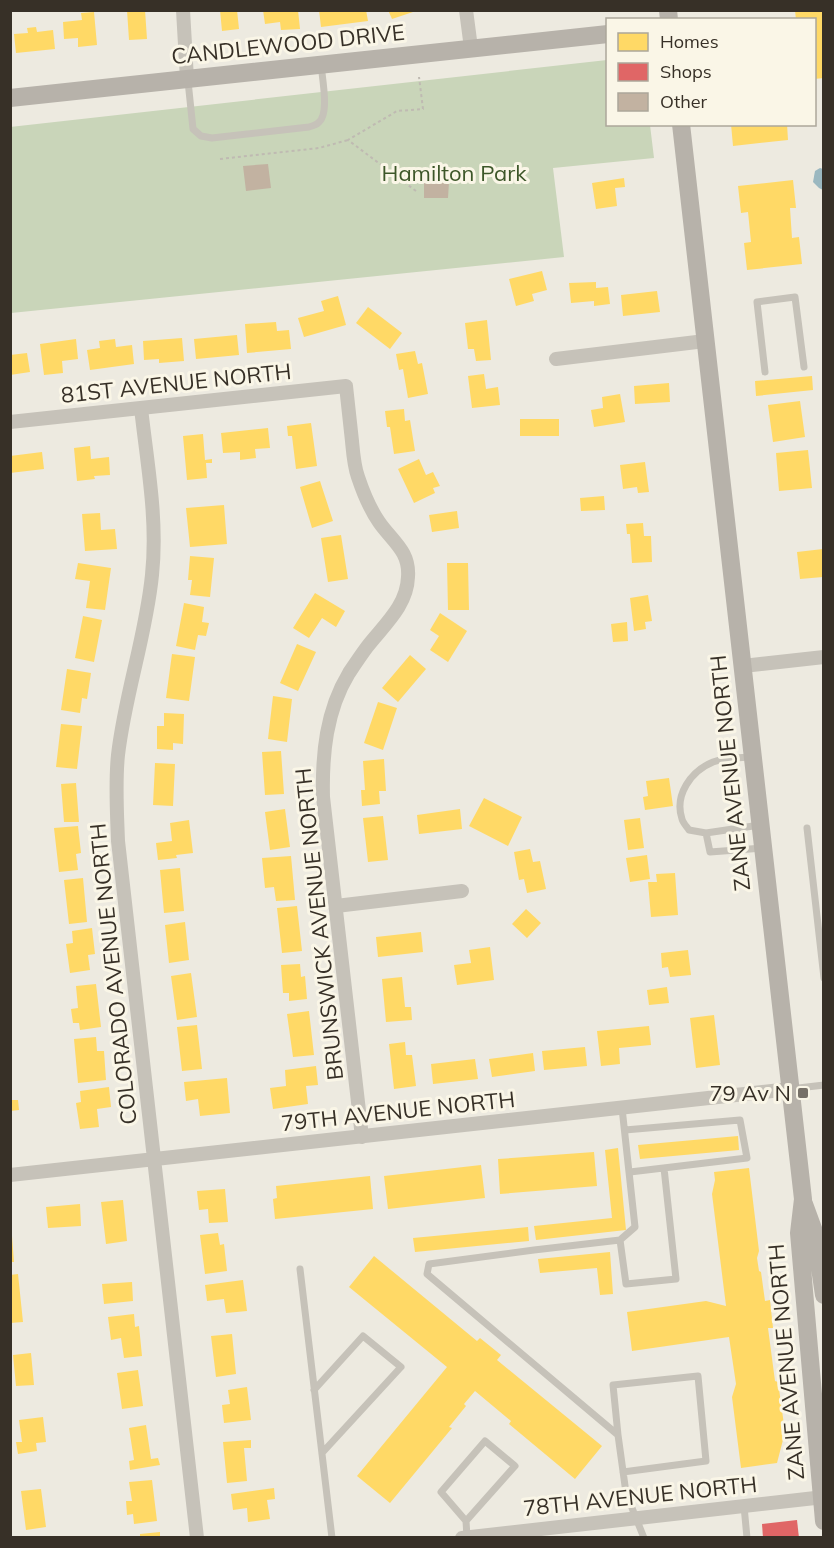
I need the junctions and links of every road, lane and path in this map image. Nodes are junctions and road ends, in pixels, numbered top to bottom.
1 (183, 10) edge
2 (466, 10) edge
3 (606, 34) edge
4 (471, 48) junction
5 (321, 64) junction
6 (419, 77) dead end
7 (187, 79) junction
8 (10, 98) edge
9 (681, 126) edge
10 (348, 140) junction
11 (220, 159) dead end
12 (416, 191) dead end
13 (705, 341) junction
14 (556, 358) dead end
15 (804, 368) dead end
16 (765, 372) dead end
17 (346, 386) joint
18 (141, 408) junction
19 (10, 422) edge
20 (824, 657) edge
21 (742, 666) junction
22 (753, 757) junction
23 (760, 825) junction
24 (807, 828) dead end
25 (706, 833) junction
26 (763, 848) junction
27 (462, 891) dead end
28 (336, 906) junction
29 (824, 978) edge
30 (824, 1085) edge
31 (790, 1089) junction
32 (622, 1108) junction
33 (625, 1130) junction
34 (362, 1137) junction
35 (154, 1159) junction
36 (664, 1168) junction
37 (630, 1172) junction
38 (10, 1175) edge
39 (802, 1199) junction
40 (620, 1240) junction
41 (300, 1269) dead end
42 (824, 1296) edge
43 (314, 1390) junction
44 (618, 1435) junction
45 (322, 1453) junction
46 (623, 1472) junction
47 (822, 1497) edge
48 (744, 1506) junction
49 (636, 1518) junction
50 (466, 1521) junction
51 (824, 1521) edge
52 (504, 1535) edge
53 (467, 1537) edge
54 (197, 1538) edge
55 (332, 1538) edge
56 (462, 1538) edge
57 (644, 1538) edge
58 (747, 1538) edge

1 - 7 street
2 - 4 street
3 - 4 main road, CANDLEWOOD DRIVE
4 - 5 main road, CANDLEWOOD DRIVE
5 - 7 main road, CANDLEWOOD DRIVE
5 - 7 lane
6 - 10 path
7 - 8 main road, CANDLEWOOD DRIVE
9 - 13 main road, ZANE AVENUE NORTH
10 - 11 path
10 - 12 path
13 - 14 street
13 - 21 main road, ZANE AVENUE NORTH
15 - 16 lane
17 - 18 street, 81ST AVENUE NORTH
17 - 28 street, BRUNSWICK AVENUE NORTH
18 - 19 street, 81ST AVENUE NORTH
18 - 35 street, COLORADO AVENUE NORTH
20 - 21 street
21 - 22 main road, ZANE AVENUE NORTH
22 - 23 main road, ZANE AVENUE NORTH
22 - 25 lane
23 - 25 lane
23 - 26 main road, ZANE AVENUE NORTH
24 - 29 lane
25 - 26 lane
26 - 31 main road, ZANE AVENUE NORTH
27 - 28 street
28 - 34 street, BRUNSWICK AVENUE NORTH
30 - 31 lane
31 - 32 street, 79TH AVENUE NORTH
31 - 39 main road, ZANE AVENUE NORTH
32 - 33 lane
32 - 34 street, 79TH AVENUE NORTH
33 - 36 lane
33 - 37 lane
34 - 35 street, 79TH AVENUE NORTH
35 - 38 street, 79TH AVENUE NORTH
35 - 54 street, COLORADO AVENUE NORTH
36 - 37 lane
36 - 40 lane
37 - 40 lane
39 - 42 main road, ZANE AVENUE NORTH
39 - 47 main road, ZANE AVENUE NORTH
40 - 44 lane
41 - 43 lane
43 - 45 lane
43 - 45 lane
44 - 46 lane
44 - 46 lane
45 - 55 lane
46 - 49 lane
47 - 48 street, 78TH AVENUE NORTH
47 - 51 main road, ZANE AVENUE NORTH
48 - 49 street, 78TH AVENUE NORTH
48 - 58 lane
49 - 52 street, 78TH AVENUE NORTH
49 - 57 lane
50 - 50 lane
50 - 53 lane
52 - 53 street, 78TH AVENUE NORTH
53 - 56 street, 78TH AVENUE NORTH

